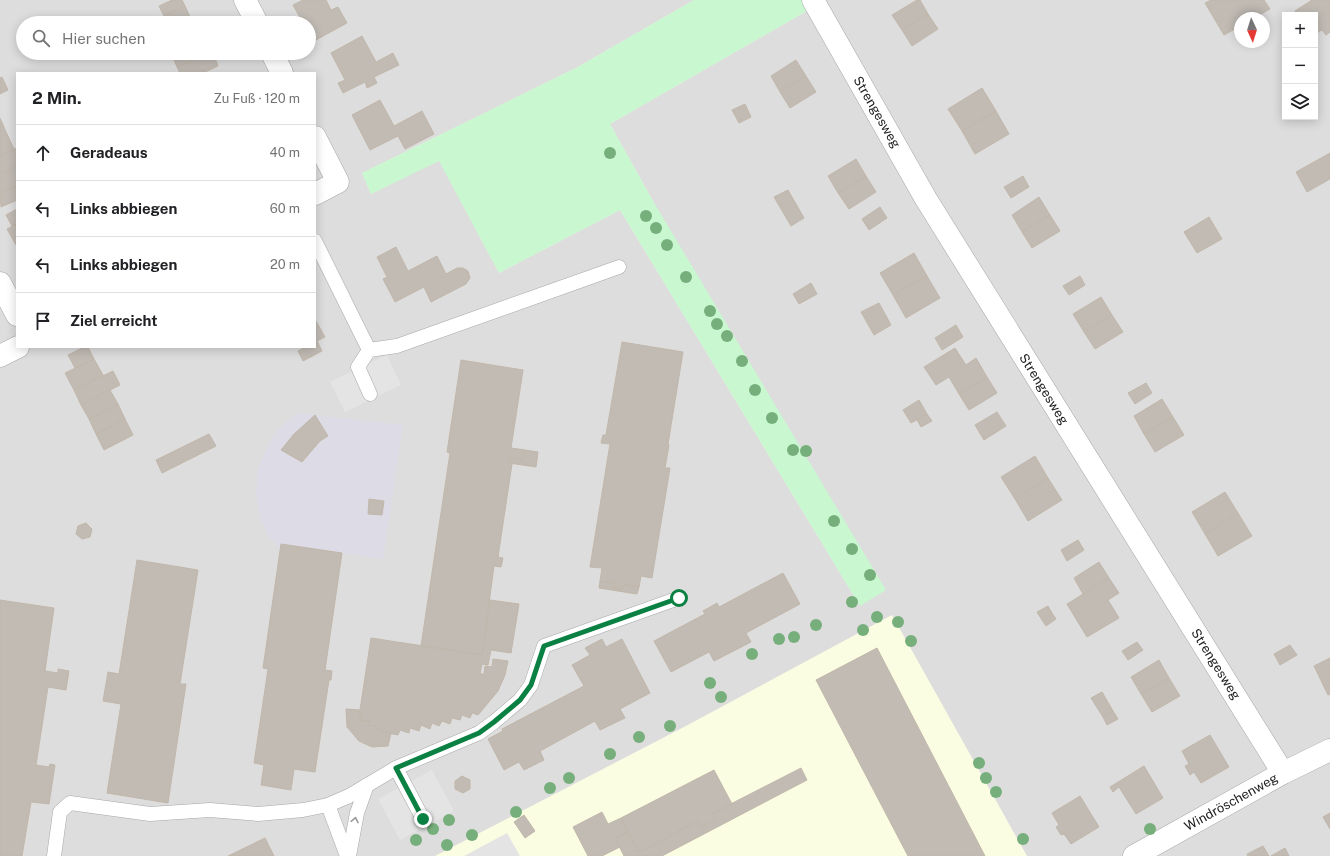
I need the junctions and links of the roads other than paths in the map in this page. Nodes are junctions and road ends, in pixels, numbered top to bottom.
1 (245, 0) edge
2 (813, 0) edge
3 (253, 16) edge
4 (276, 60) edge
5 (282, 72) edge
6 (316, 139) edge
7 (316, 193) edge
8 (316, 243) edge
9 (620, 267) dead end
10 (0, 283) edge
11 (16, 313) edge
12 (16, 348) edge
13 (369, 350) junction
14 (0, 356) edge
15 (370, 394) dead end
16 (679, 598) dead end
17 (1330, 750) edge
18 (396, 768) junction
19 (1283, 773) junction
20 (366, 785) junction
21 (328, 805) junction
22 (423, 819) dead end
23 (54, 856) edge
24 (348, 856) edge
25 (1134, 856) edge

1 - 3 street
2 - 19 street, Strengesweg
4 - 5 street
6 - 7 street
8 - 13 lane
9 - 13 lane
10 - 11 street
12 - 14 street
13 - 15 lane
16 - 18 lane
17 - 19 street, Windröschenweg
18 - 20 lane
18 - 22 lane
19 - 25 street, Windröschenweg
20 - 21 lane
24 -> 20 lane
21 - 23 lane
21 - 24 lane

